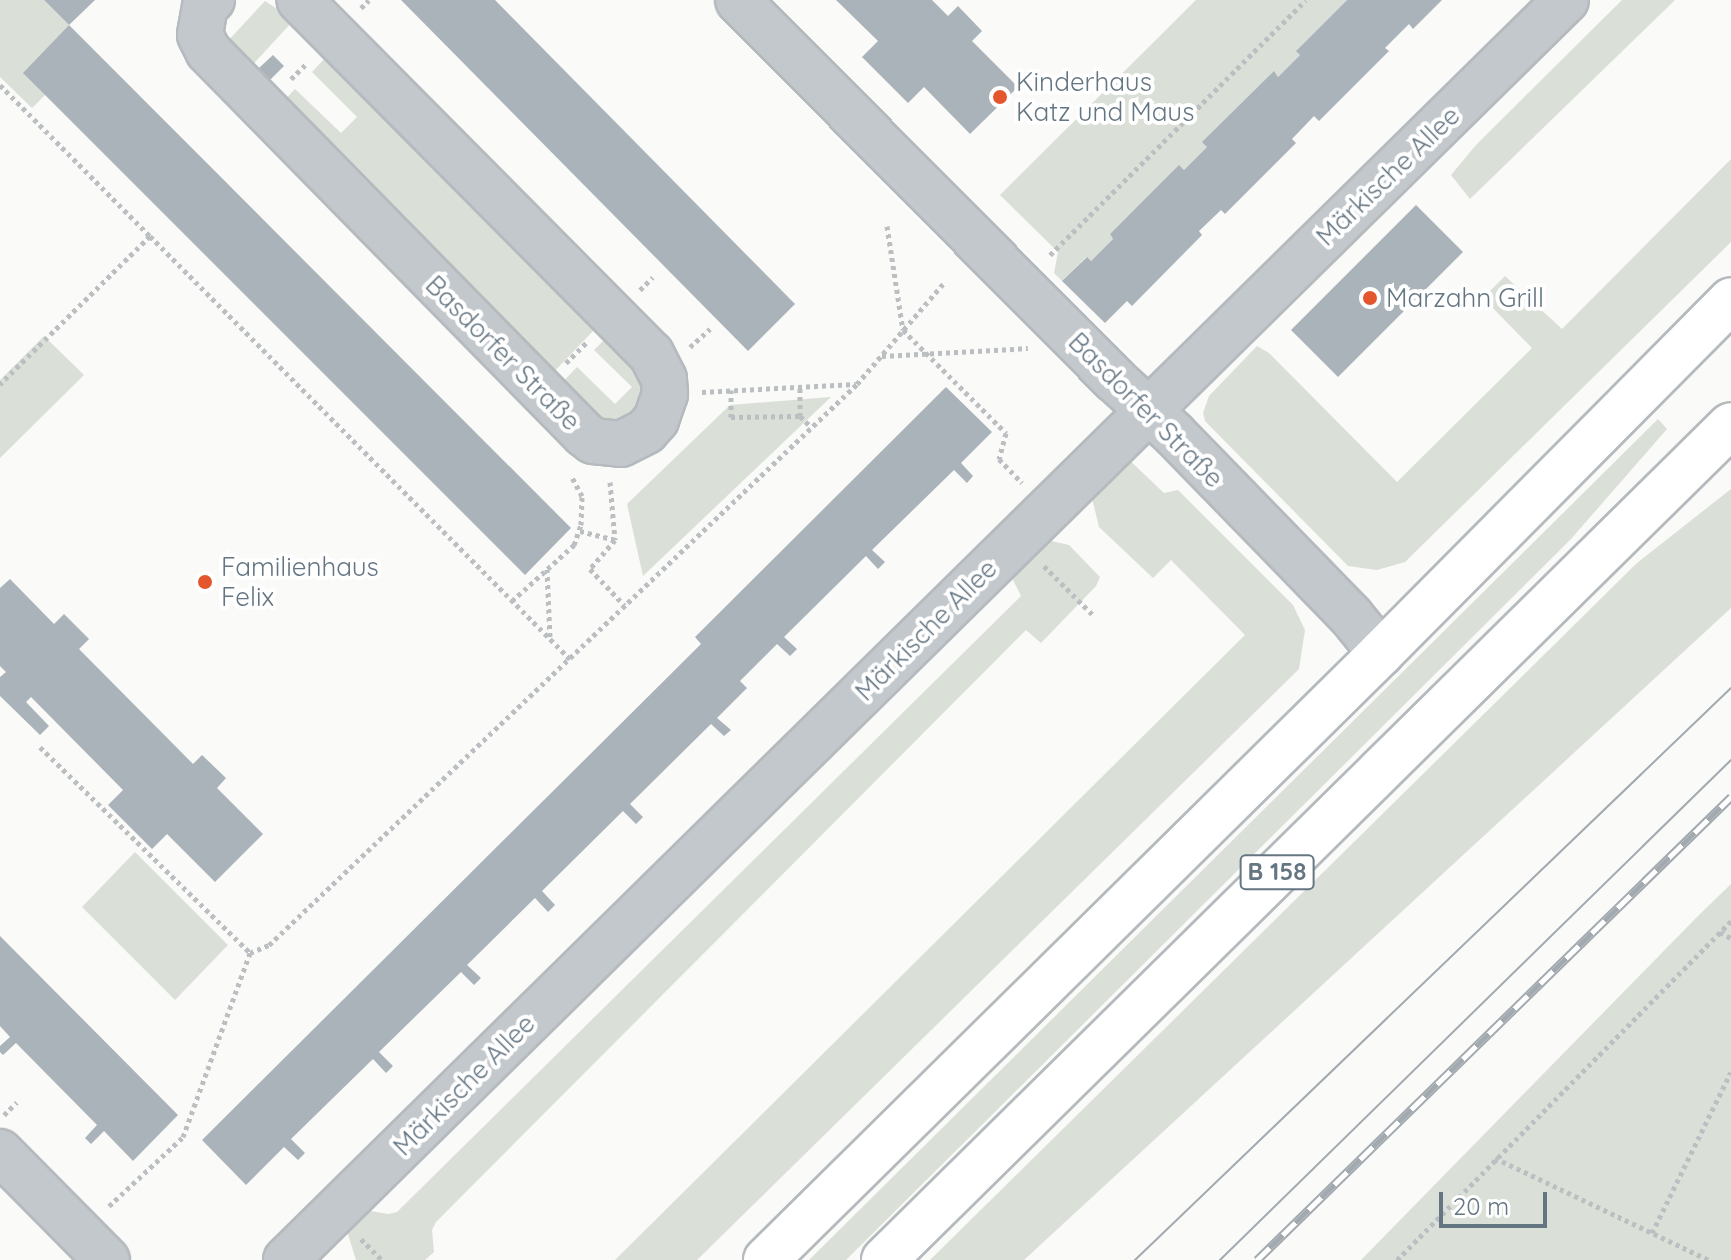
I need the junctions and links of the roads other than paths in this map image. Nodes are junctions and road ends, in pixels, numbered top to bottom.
1 (212, 0) edge
2 (300, 0) edge
3 (738, 0) edge
4 (1566, 0) edge
5 (1731, 300) edge
6 (1148, 410) junction
7 (1731, 425) edge
8 (1381, 653) junction
9 (0, 1152) edge
10 (107, 1260) edge
11 (286, 1260) edge
12 (766, 1260) edge
13 (884, 1260) edge

1 - 2 street, Basdorfer Straße
3 - 6 street, Basdorfer Straße
4 - 6 street, Märkische Allee
5 - 8 main road
6 - 8 street, Basdorfer Straße
6 - 11 street, Märkische Allee
7 - 13 main road, B 158
8 - 12 main road
9 - 10 street

